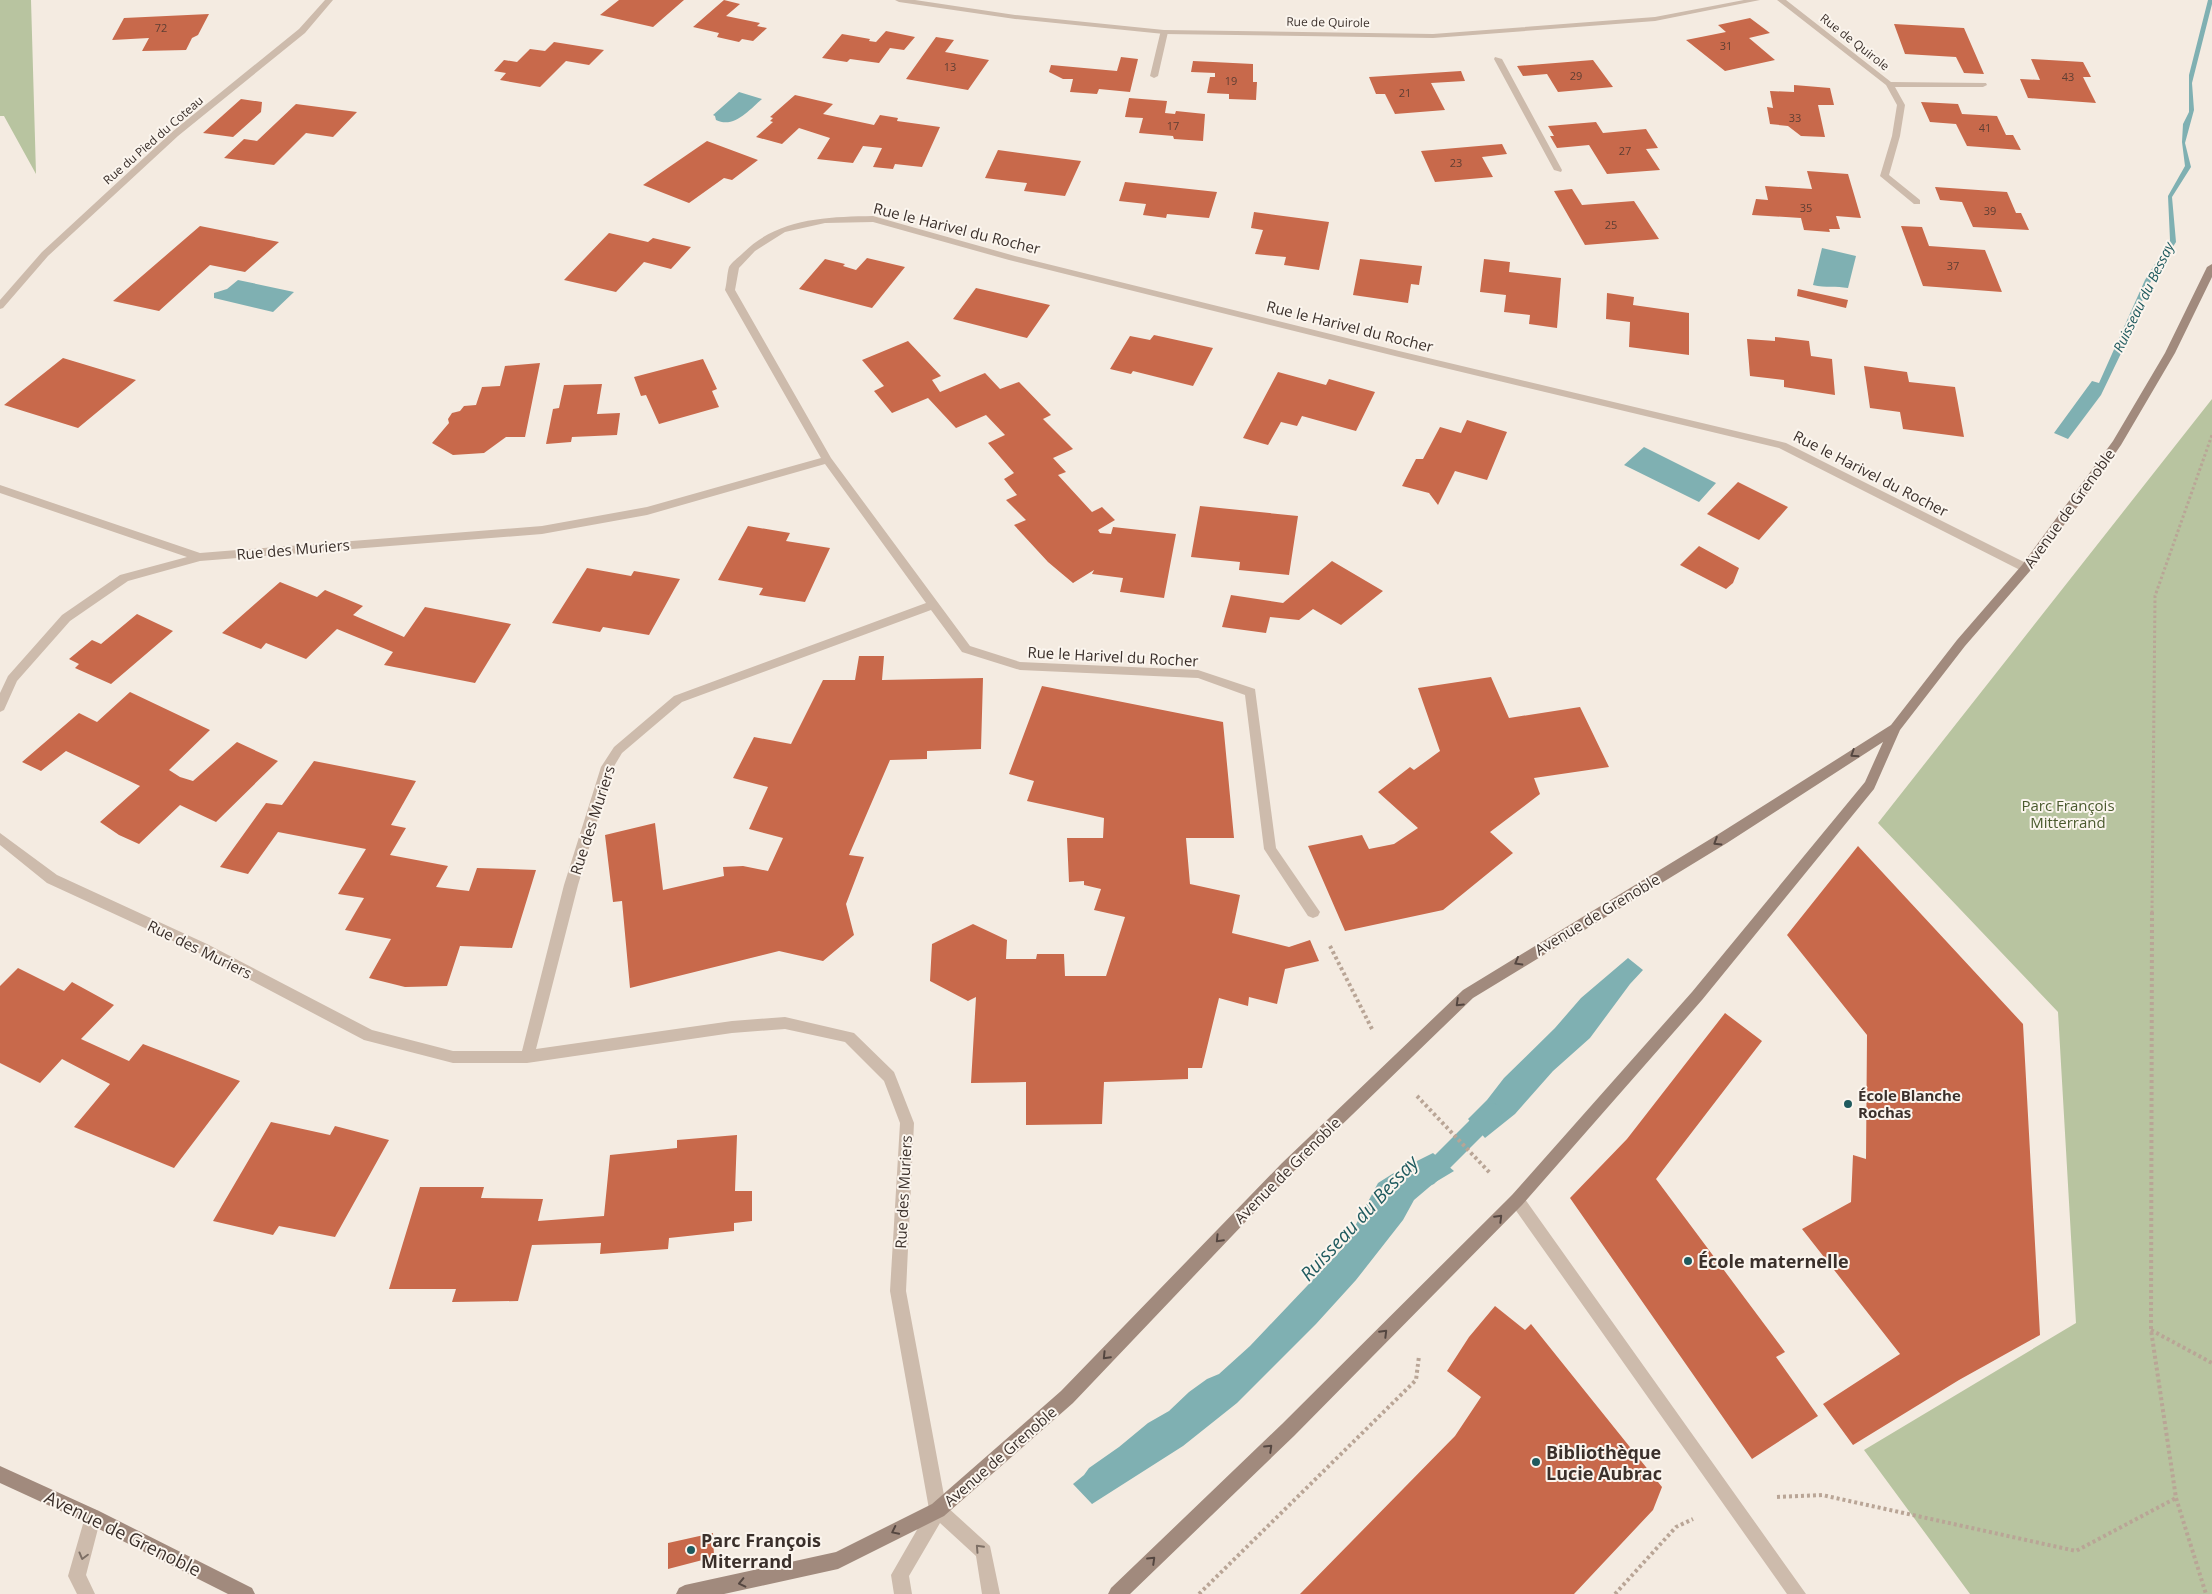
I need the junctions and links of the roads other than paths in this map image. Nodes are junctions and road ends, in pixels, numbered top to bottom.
1 (329, 0) edge
2 (899, 0) edge
3 (1756, 0) edge
4 (1782, 0) edge
5 (1164, 32) junction
6 (1498, 59) dead end
7 (1154, 76) dead end
8 (1889, 84) junction
9 (1983, 85) dead end
10 (1558, 170) dead end
11 (1917, 202) dead end
12 (2212, 267) edge
13 (0, 306) edge
14 (827, 460) junction
15 (0, 489) edge
16 (200, 557) junction
17 (2026, 568) junction
18 (934, 605) junction
19 (0, 707) edge
20 (1895, 728) junction
21 (0, 838) edge
22 (1313, 912) road end
23 (527, 1057) junction
24 (1517, 1200) junction
25 (0, 1474) edge
26 (938, 1510) junction
27 (93, 1517) junction
28 (86, 1594) edge
29 (246, 1594) edge
30 (685, 1594) edge
31 (902, 1594) edge
32 (991, 1594) edge
33 (1117, 1594) edge
34 (1797, 1594) edge

1 - 13 street, Rue du Pied du Coteau
2 - 5 street, Rue de Quirole
3 - 5 street, Rue de Quirole
4 - 8 street, Rue de Quirole
5 - 7 street
6 - 10 street
8 - 9 street, Rue de Quirole
8 - 11 street, Rue de Quirole
12 - 17 street, Avenue de Grenoble
14 - 16 street, Rue des Muriers
14 - 17 street, Rue le Harivel du Rocher
14 - 18 street, Rue le Harivel du Rocher
15 - 16 street, Rue des Muriers
16 - 19 street, Rue des Muriers
17 - 20 street, Avenue de Grenoble
18 - 22 street, Rue le Harivel du Rocher
18 - 23 street, Rue des Muriers
20 - 24 street, Avenue de Grenoble
20 -> 26 street, Avenue de Grenoble
21 - 23 street, Rue des Muriers
23 - 26 street, Rue des Muriers
33 -> 24 street, Avenue de Grenoble
24 - 34 street
25 - 27 street, Avenue de Grenoble
26 -> 30 street, Avenue de Grenoble
26 - 31 street
32 -> 26 street
27 -> 28 street
27 - 29 street, Avenue de Grenoble

